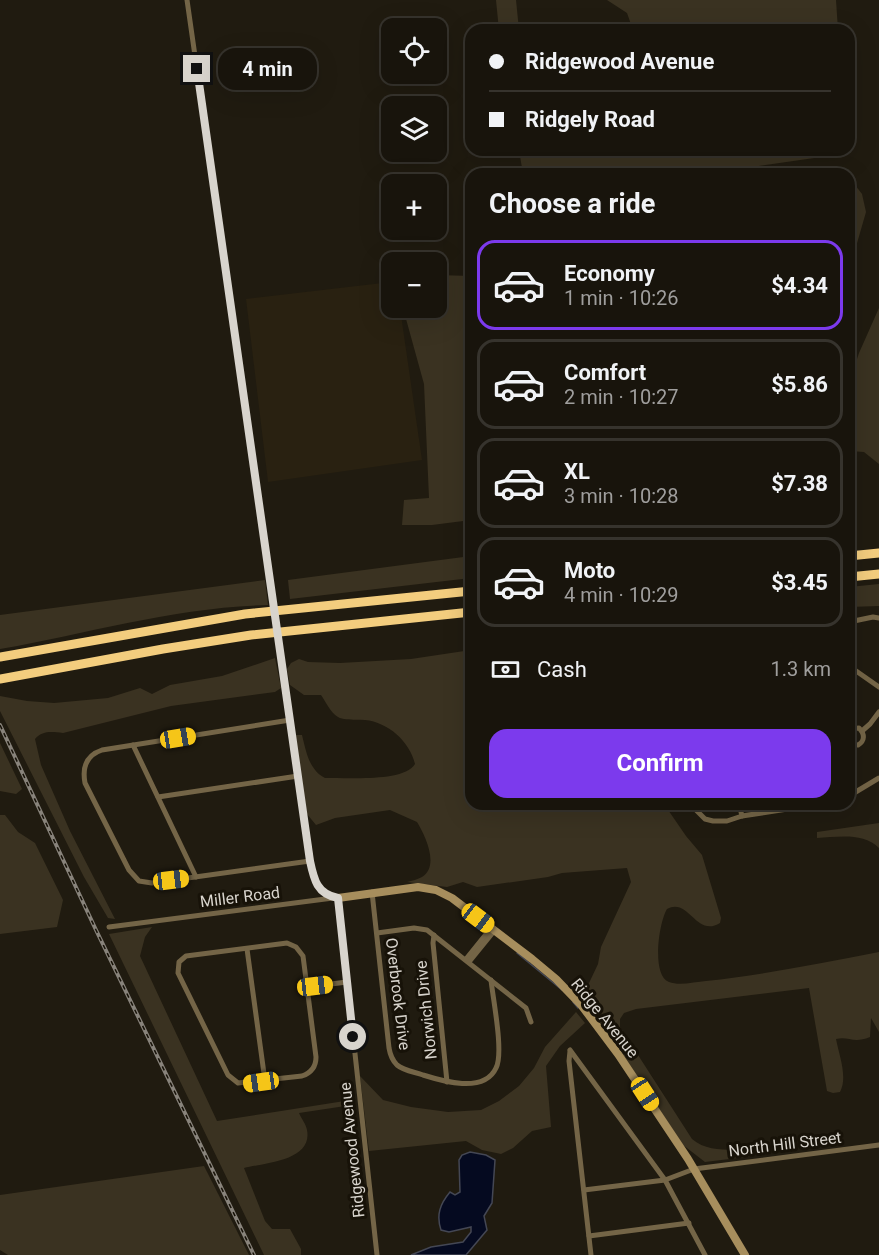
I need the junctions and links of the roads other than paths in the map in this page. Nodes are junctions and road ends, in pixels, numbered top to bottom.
1 (187, 0) edge
2 (879, 553) edge
3 (855, 555) edge
4 (879, 574) edge
5 (855, 576) edge
6 (465, 592) edge
7 (465, 613) edge
8 (879, 618) edge
9 (855, 621) edge
10 (0, 657) edge
11 (855, 670) edge
12 (42, 672) junction
13 (0, 679) edge
14 (0, 684) edge
15 (879, 687) edge
16 (879, 712) edge
17 (290, 720) junction
18 (855, 727) edge
19 (862, 731) junction
20 (133, 745) junction
21 (855, 745) edge
22 (298, 776) junction
23 (879, 778) edge
24 (855, 792) edge
25 (158, 797) junction
26 (696, 810) edge
27 (740, 810) edge
28 (771, 810) edge
29 (742, 816) junction
30 (310, 861) junction
31 (196, 877) junction
32 (372, 892) junction
33 (338, 898) junction
34 (109, 927) dead end
35 (493, 929) junction
36 (376, 933) junction
37 (434, 935) junction
38 (247, 948) junction
39 (468, 961) junction
40 (491, 980) junction
41 (347, 982) junction
42 (307, 987) junction
43 (531, 1022) dead end
44 (265, 1081) junction
45 (447, 1082) junction
46 (879, 1145) edge
47 (694, 1169) junction
48 (665, 1180) junction
49 (584, 1190) junction
50 (689, 1223) junction
51 (589, 1236) junction
52 (377, 1255) edge
53 (591, 1255) edge
54 (705, 1255) edge
55 (745, 1255) edge

1 - 17 street, bridge
2 - 3 highway
4 - 5 highway
6 - 10 highway
7 - 12 highway
8 - 9 street
11 - 15 street
12 - 13 highway
12 - 14 highway
16 - 19 street
17 - 20 street
17 - 22 street
18 - 19 street
19 - 21 street
20 - 25 street
20 - 31 street
22 - 25 street
22 - 30 street
23 - 24 street
25 - 31 street
26 - 29 street
27 - 29 street
28 - 29 street
30 - 31 street
30 - 33 street
32 - 33 street, Ridge Avenue
32 - 35 street, Ridge Avenue
32 - 36 street, Overbrook Drive
33 - 34 street, Miller Road
33 - 41 street, Ridgewood Avenue
35 - 39 street
35 - 47 street, Ridge Avenue
36 - 37 street
36 - 45 street, Overbrook Drive
37 - 39 street
37 - 45 street, Norwich Drive
38 - 42 street
38 - 44 street
38 - 44 street
39 - 40 street
40 - 43 street
40 - 45 street
41 - 42 street
41 - 52 street, Ridgewood Avenue
42 - 44 street
46 - 47 street, North Hill Street
47 - 48 street, North Hill Street
47 - 55 street, Ridge Avenue
48 - 49 street, North Hill Street
48 - 49 street
48 - 50 street
49 - 51 street
50 - 51 street
50 - 54 street
51 - 53 street

